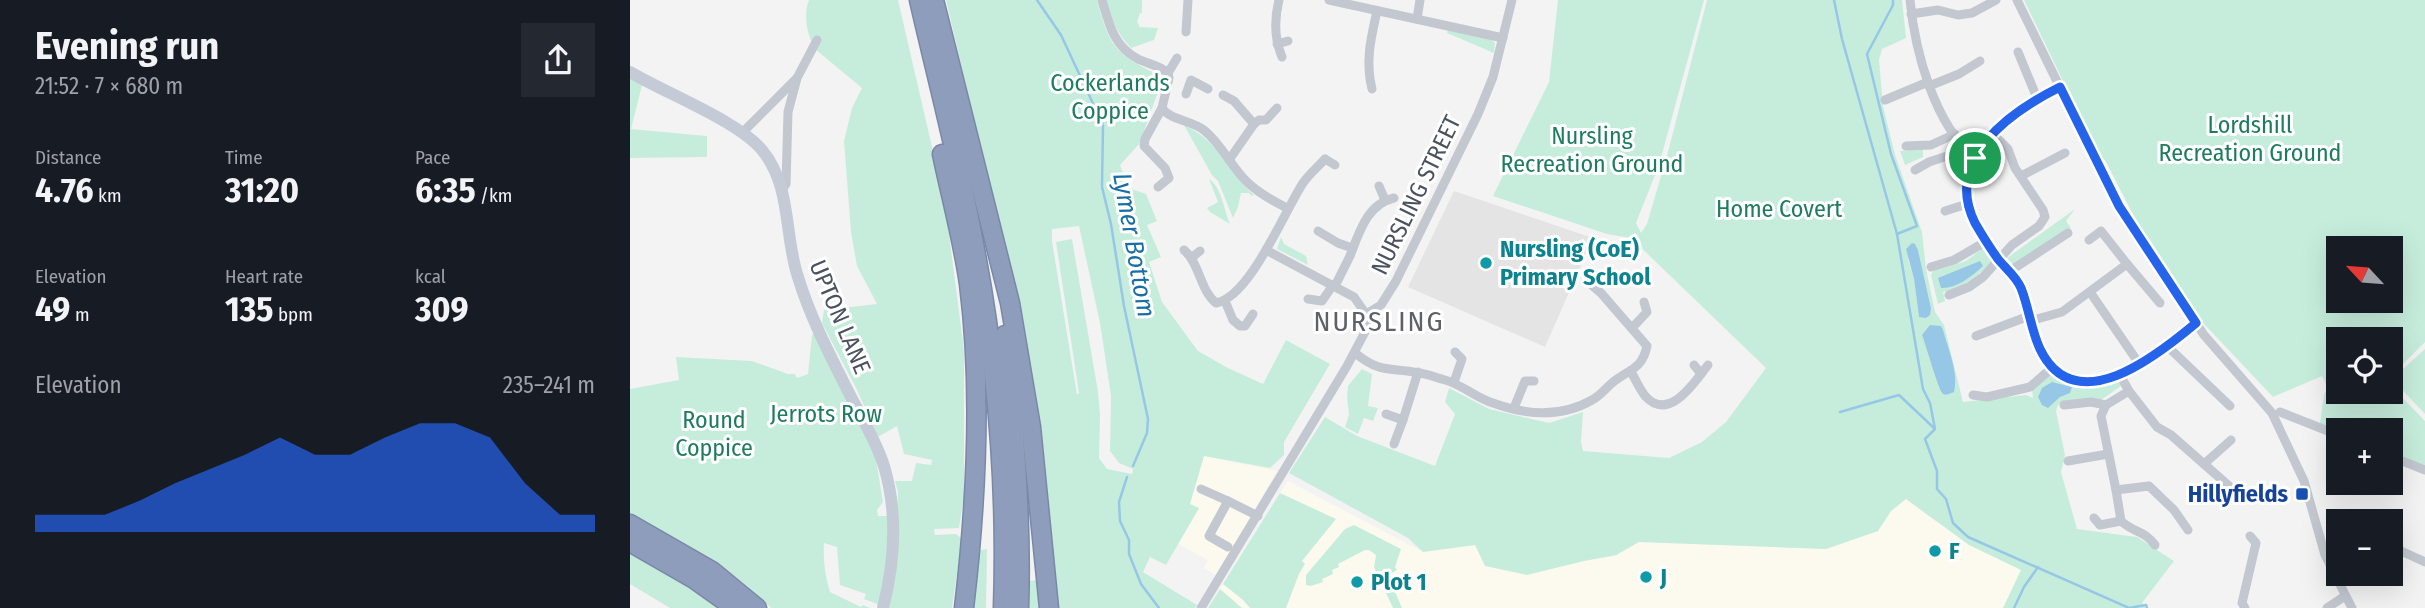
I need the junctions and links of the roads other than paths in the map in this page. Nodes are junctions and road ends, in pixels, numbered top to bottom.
1 (911, 0) edge
2 (919, 0) edge
3 (934, 0) edge
4 (1102, 0) edge
5 (1188, 0) edge
6 (1279, 0) edge
7 (1329, 0) edge
8 (1420, 0) edge
9 (1512, 0) edge
10 (1910, 0) edge
11 (2017, 0) edge
12 (1996, 1) edge
13 (1377, 11) junction
14 (1911, 14) junction
15 (1416, 19) junction
16 (1186, 32) dead end
17 (1503, 38) junction
18 (817, 40) dead end
19 (1288, 41) dead end
20 (1277, 44) junction
21 (2018, 52) dead end
22 (1282, 57) dead end
23 (1177, 58) dead end
24 (1980, 61) dead end
25 (630, 72) edge
26 (1168, 73) junction
27 (797, 78) junction
28 (1929, 84) junction
29 (2060, 87) junction
30 (1208, 89) dead end
31 (1372, 89) dead end
32 (1186, 94) dead end
33 (1223, 95) dead end
34 (2038, 98) junction
35 (1885, 100) dead end
36 (1161, 108) junction
37 (1277, 108) dead end
38 (1256, 122) junction
39 (742, 133) junction
40 (1955, 134) junction
41 (1993, 134) junction
42 (1906, 146) dead end
43 (1965, 150) junction
44 (2065, 153) dead end
45 (1975, 158) junction
46 (1229, 160) junction
47 (1335, 165) dead end
48 (1915, 170) dead end
49 (2021, 176) junction
50 (1379, 186) dead end
51 (1158, 187) dead end
52 (782, 190) junction
53 (1967, 204) junction
54 (1287, 208) junction
55 (1945, 211) dead end
56 (1318, 231) dead end
57 (2068, 233) dead end
58 (992, 238) junction
59 (2089, 240) dead end
60 (1987, 241) junction
61 (1352, 248) junction
62 (1184, 250) dead end
63 (1266, 250) junction
64 (1200, 251) dead end
65 (1191, 258) junction
66 (1998, 259) junction
67 (2127, 264) junction
68 (1931, 267) dead end
69 (2010, 271) junction
70 (1587, 281) dead end
71 (1334, 285) junction
72 (2090, 292) junction
73 (1949, 295) dead end
74 (1308, 299) dead end
75 (1224, 302) junction
76 (2160, 303) dead end
77 (1649, 308) dead end
78 (1253, 314) dead end
79 (1366, 314) junction
80 (2029, 318) junction
81 (2196, 323) junction
82 (1632, 328) junction
83 (1976, 336) dead end
84 (2167, 346) junction
85 (1354, 353) junction
86 (1462, 356) dead end
87 (1694, 365) dead end
88 (1708, 365) dead end
89 (2140, 365) junction
90 (2053, 367) junction
91 (1418, 372) junction
92 (1631, 372) junction
93 (1701, 374) junction
94 (2120, 375) junction
95 (1526, 378) dead end
96 (1454, 382) junction
97 (2129, 391) junction
98 (1973, 395) dead end
99 (2064, 405) dead end
100 (2106, 405) junction
101 (2230, 406) dead end
102 (1514, 408) junction
103 (2280, 412) dead end
104 (1387, 414) dead end
105 (1403, 420) junction
106 (2326, 430) edge
107 (2231, 440) dead end
108 (1394, 444) dead end
109 (2108, 454) junction
110 (2068, 461) dead end
111 (2403, 461) edge
112 (2204, 464) junction
113 (2425, 470) edge
114 (2229, 486) dead end
115 (1201, 489) dead end
116 (2116, 491) junction
117 (1228, 501) junction
118 (1258, 516) junction
119 (2094, 518) dead end
120 (2121, 521) junction
121 (630, 524) edge
122 (2188, 530) dead end
123 (2257, 539) dead end
124 (630, 542) edge
125 (2155, 545) dead end
126 (1228, 547) dead end
127 (2403, 555) edge
128 (2425, 562) edge
129 (2345, 596) junction
130 (735, 608) edge
131 (757, 608) edge
132 (883, 608) edge
133 (964, 608) edge
134 (1003, 608) edge
135 (1019, 608) edge
136 (1049, 608) edge
137 (1201, 608) edge
138 (2245, 608) edge
139 (2327, 608) edge
140 (2352, 608) edge

1 - 133 highway
2 - 134 highway
3 - 58 highway
4 - 26 street
5 - 16 street
6 - 20 street
7 - 13 street
8 - 15 street
9 - 17 street, NURSLING STREET
10 - 14 street
11 - 29 street
12 - 14 street
13 - 15 street
13 - 31 street
14 - 28 street
15 - 17 street
17 - 79 street, NURSLING STREET
18 - 27 street
19 - 20 street
20 - 22 street
21 - 34 street
23 - 26 street
24 - 28 street
25 - 39 street, UPTON LANE
26 - 36 street
27 - 39 street
27 - 52 street
28 - 35 street
28 - 40 street
29 - 34 street
29 - 81 street
30 - 32 street
33 - 38 street
34 - 41 street
36 - 46 street
36 - 51 street
37 - 38 street
38 - 46 street
39 - 52 street, UPTON LANE
40 - 42 street
40 - 43 street
41 - 45 street
41 - 49 street
43 - 45 street
43 - 48 street
44 - 49 street
45 - 53 street
46 - 54 street
47 - 54 street
49 - 66 street
50 - 61 street
52 - 132 street, UPTON LANE
53 - 55 street
53 - 60 street
54 - 63 street
56 - 61 street
57 - 69 street
58 - 135 highway
58 - 136 highway
59 - 67 street
60 - 66 street
60 - 68 street
61 - 71 street
62 - 65 street
63 - 71 street
63 - 75 street
64 - 65 street
65 - 75 street
66 - 69 street
66 - 73 street
67 - 72 street
67 - 76 street
69 - 80 street
70 - 82 street
71 - 74 street
71 - 79 street
72 - 80 street
72 - 89 street
75 - 78 street
77 - 82 street
79 - 85 street, NURSLING STREET
80 - 83 street
80 - 90 street
81 - 84 street
81 - 129 street
82 - 92 street
84 - 89 street
84 - 101 street
85 - 91 street
85 - 118 street, NURSLING STREET
86 - 96 street
87 - 93 street
88 - 93 street
89 - 94 street
90 - 94 street
90 - 98 street
91 - 96 street
91 - 105 street
92 - 93 street
92 - 102 street
94 - 97 street
95 - 102 street
96 - 102 street
97 - 100 street
97 - 112 street
99 - 100 street
100 - 109 street
103 - 106 street
104 - 105 street
105 - 108 street
107 - 112 street
109 - 110 street
109 - 116 street
111 - 113 street
112 - 114 street
115 - 117 street
116 - 120 street
116 - 122 street
117 - 118 street
117 - 126 street
118 - 137 street, NURSLING STREET
119 - 120 street
120 - 125 street
121 - 131 highway
123 - 138 street
124 - 130 highway
127 - 128 street
129 - 139 street
129 - 140 street

